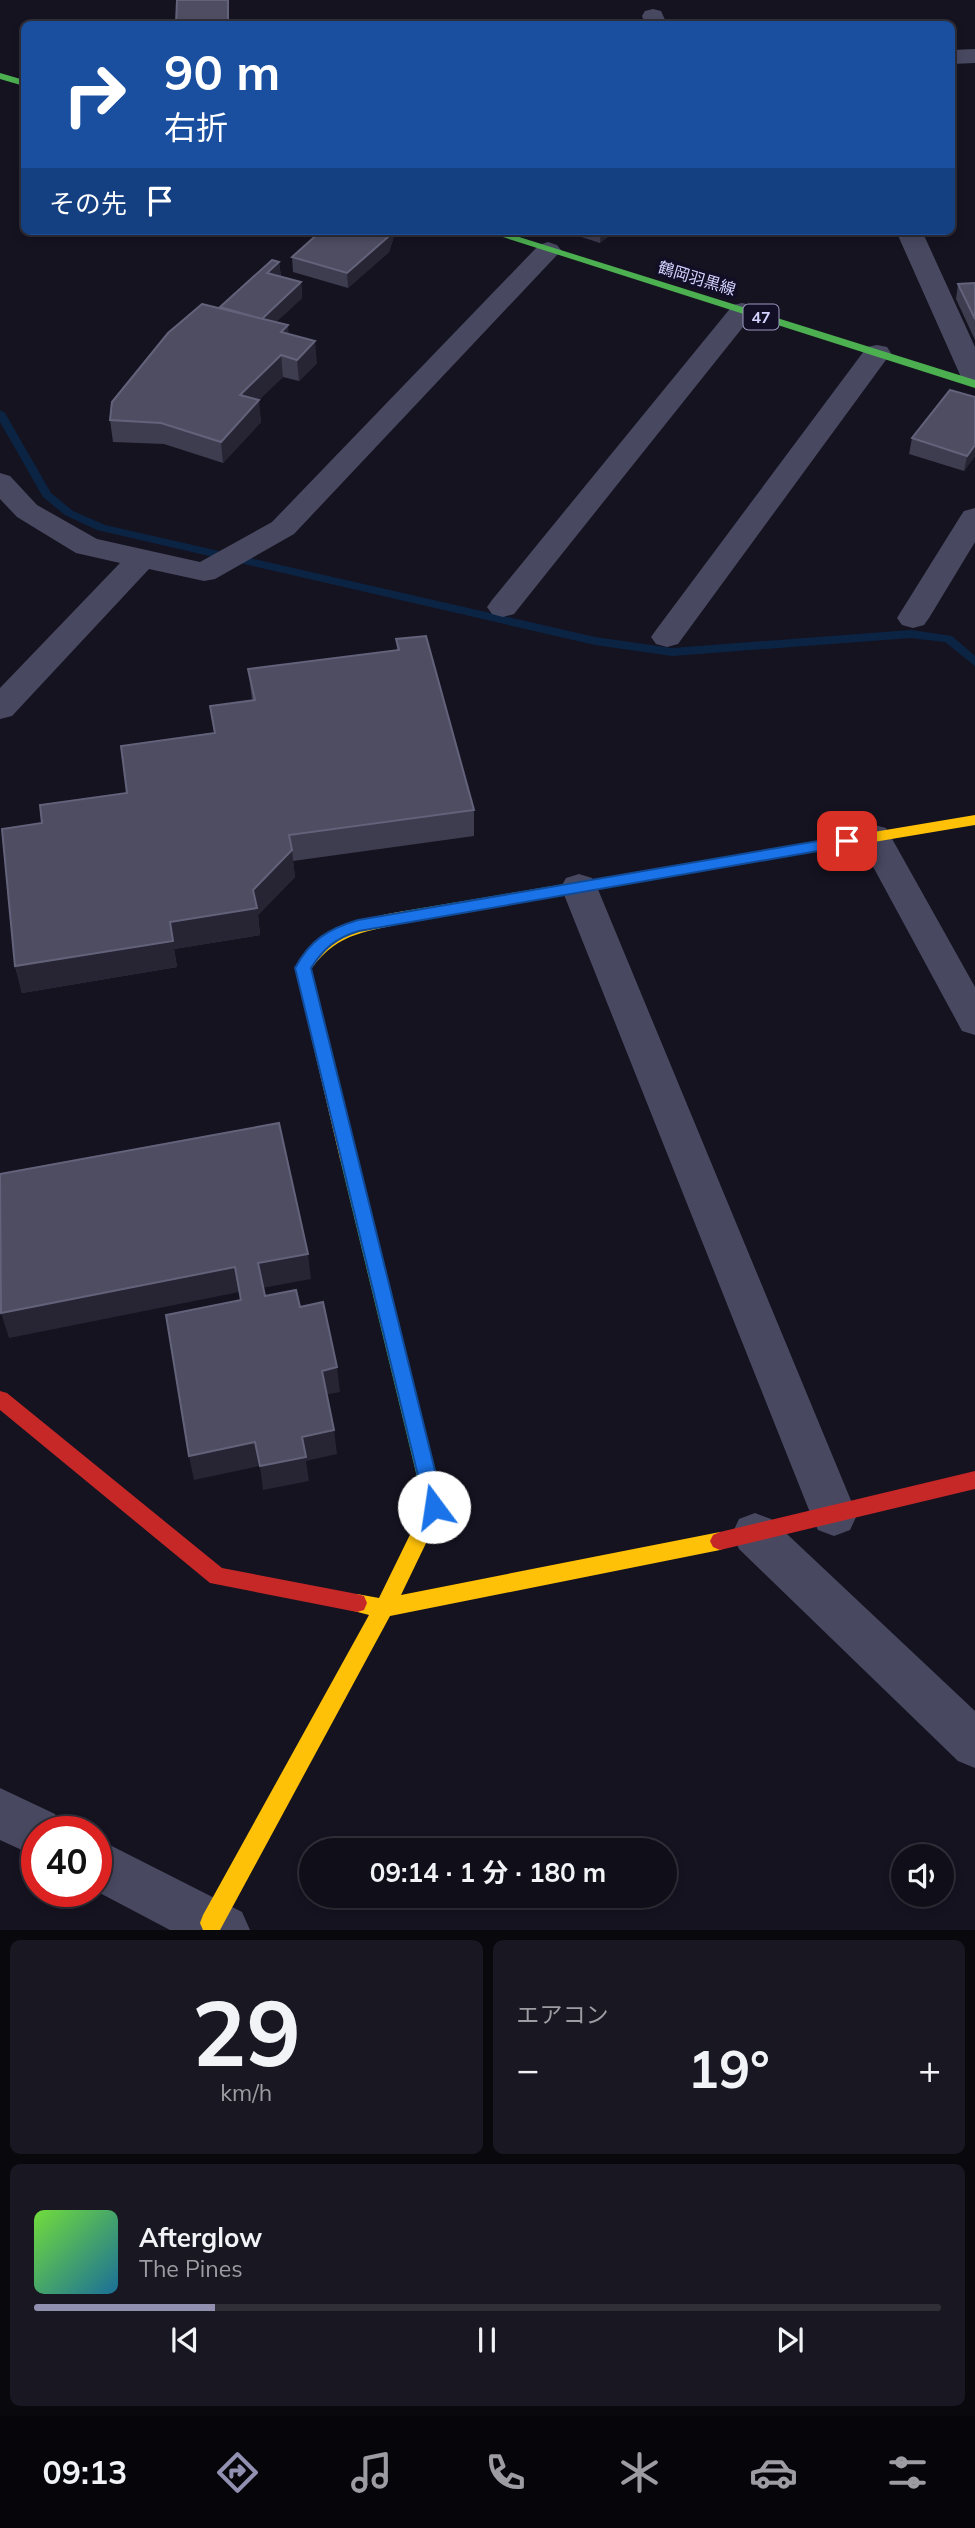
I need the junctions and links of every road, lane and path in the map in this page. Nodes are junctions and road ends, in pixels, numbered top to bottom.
1 (955, 57) edge
2 (975, 57) edge
3 (0, 76) edge
4 (21, 82) edge
5 (501, 235) edge
6 (911, 235) edge
7 (548, 250) junction
8 (741, 310) junction
9 (877, 353) junction
10 (975, 377) edge
11 (975, 384) edge
12 (0, 482) edge
13 (975, 517) edge
14 (141, 559) junction
15 (503, 607) dead end
16 (913, 618) dead end
17 (667, 637) dead end
18 (0, 708) edge
19 (975, 820) edge
20 (874, 836) junction
21 (579, 887) junction
22 (975, 1021) edge
23 (0, 1399) edge
24 (975, 1480) edge
25 (834, 1515) junction
26 (755, 1534) junction
27 (384, 1608) junction
28 (975, 1744) edge
29 (0, 1813) edge
30 (21, 1824) edge
31 (112, 1872) edge
32 (214, 1927) edge

1 - 2 street
3 - 4 street
5 - 7 street, 鶴岡羽黒線 / 47
6 - 10 street
7 - 8 street, 鶴岡羽黒線 / 47
7 - 14 street
8 - 9 street, 鶴岡羽黒線 / 47
8 - 15 street
9 - 11 street, 鶴岡羽黒線 / 47
9 - 17 street
12 - 14 street
13 - 16 street
14 - 18 street
19 - 20 street
20 - 21 street
20 - 22 street
21 - 25 street
21 - 27 street
23 - 27 street
24 - 25 street
25 - 26 street
26 - 27 street
26 - 28 street
27 - 32 street
29 - 30 street
31 - 32 street

